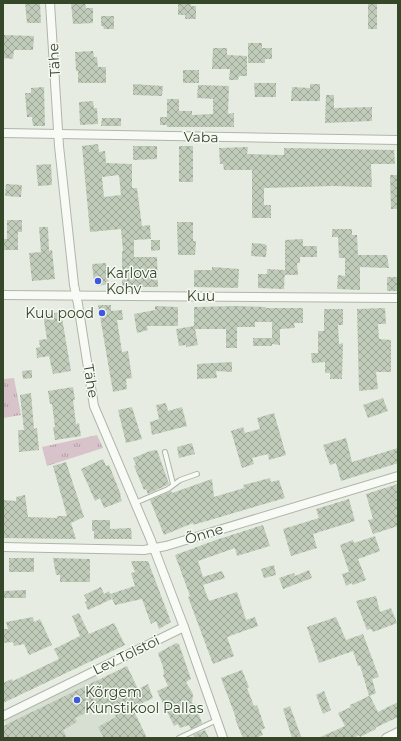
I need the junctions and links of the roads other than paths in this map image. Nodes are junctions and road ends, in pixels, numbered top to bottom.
1 (50, 3) edge
2 (3, 133) edge
3 (58, 134) junction
4 (398, 140) edge
5 (3, 295) edge
6 (76, 295) junction
7 (398, 298) edge
8 (165, 452) dead end
9 (197, 474) dead end
10 (398, 476) edge
11 (173, 484) junction
12 (135, 503) junction
13 (3, 547) edge
14 (154, 548) junction
15 (184, 627) junction
16 (3, 716) edge
17 (217, 720) junction
18 (398, 732) edge
19 (179, 738) edge
20 (223, 738) edge
21 (386, 738) edge

1 - 3 street, Tähe
2 - 3 street, Vaba
3 - 4 street, Vaba
3 - 6 street, Tähe
5 - 6 street, Kuu
6 - 7 street, Kuu
6 - 12 street, Tähe
8 - 11 lane
9 - 11 lane
10 - 14 street, Õnne
11 - 12 lane
12 - 14 street, Tähe
13 - 14 street, Õnne
14 - 15 street, Tähe
15 - 16 street, Lev Tolstoi
15 - 17 street, Tähe
17 - 19 lane
17 - 20 street, Tähe
18 - 21 street

